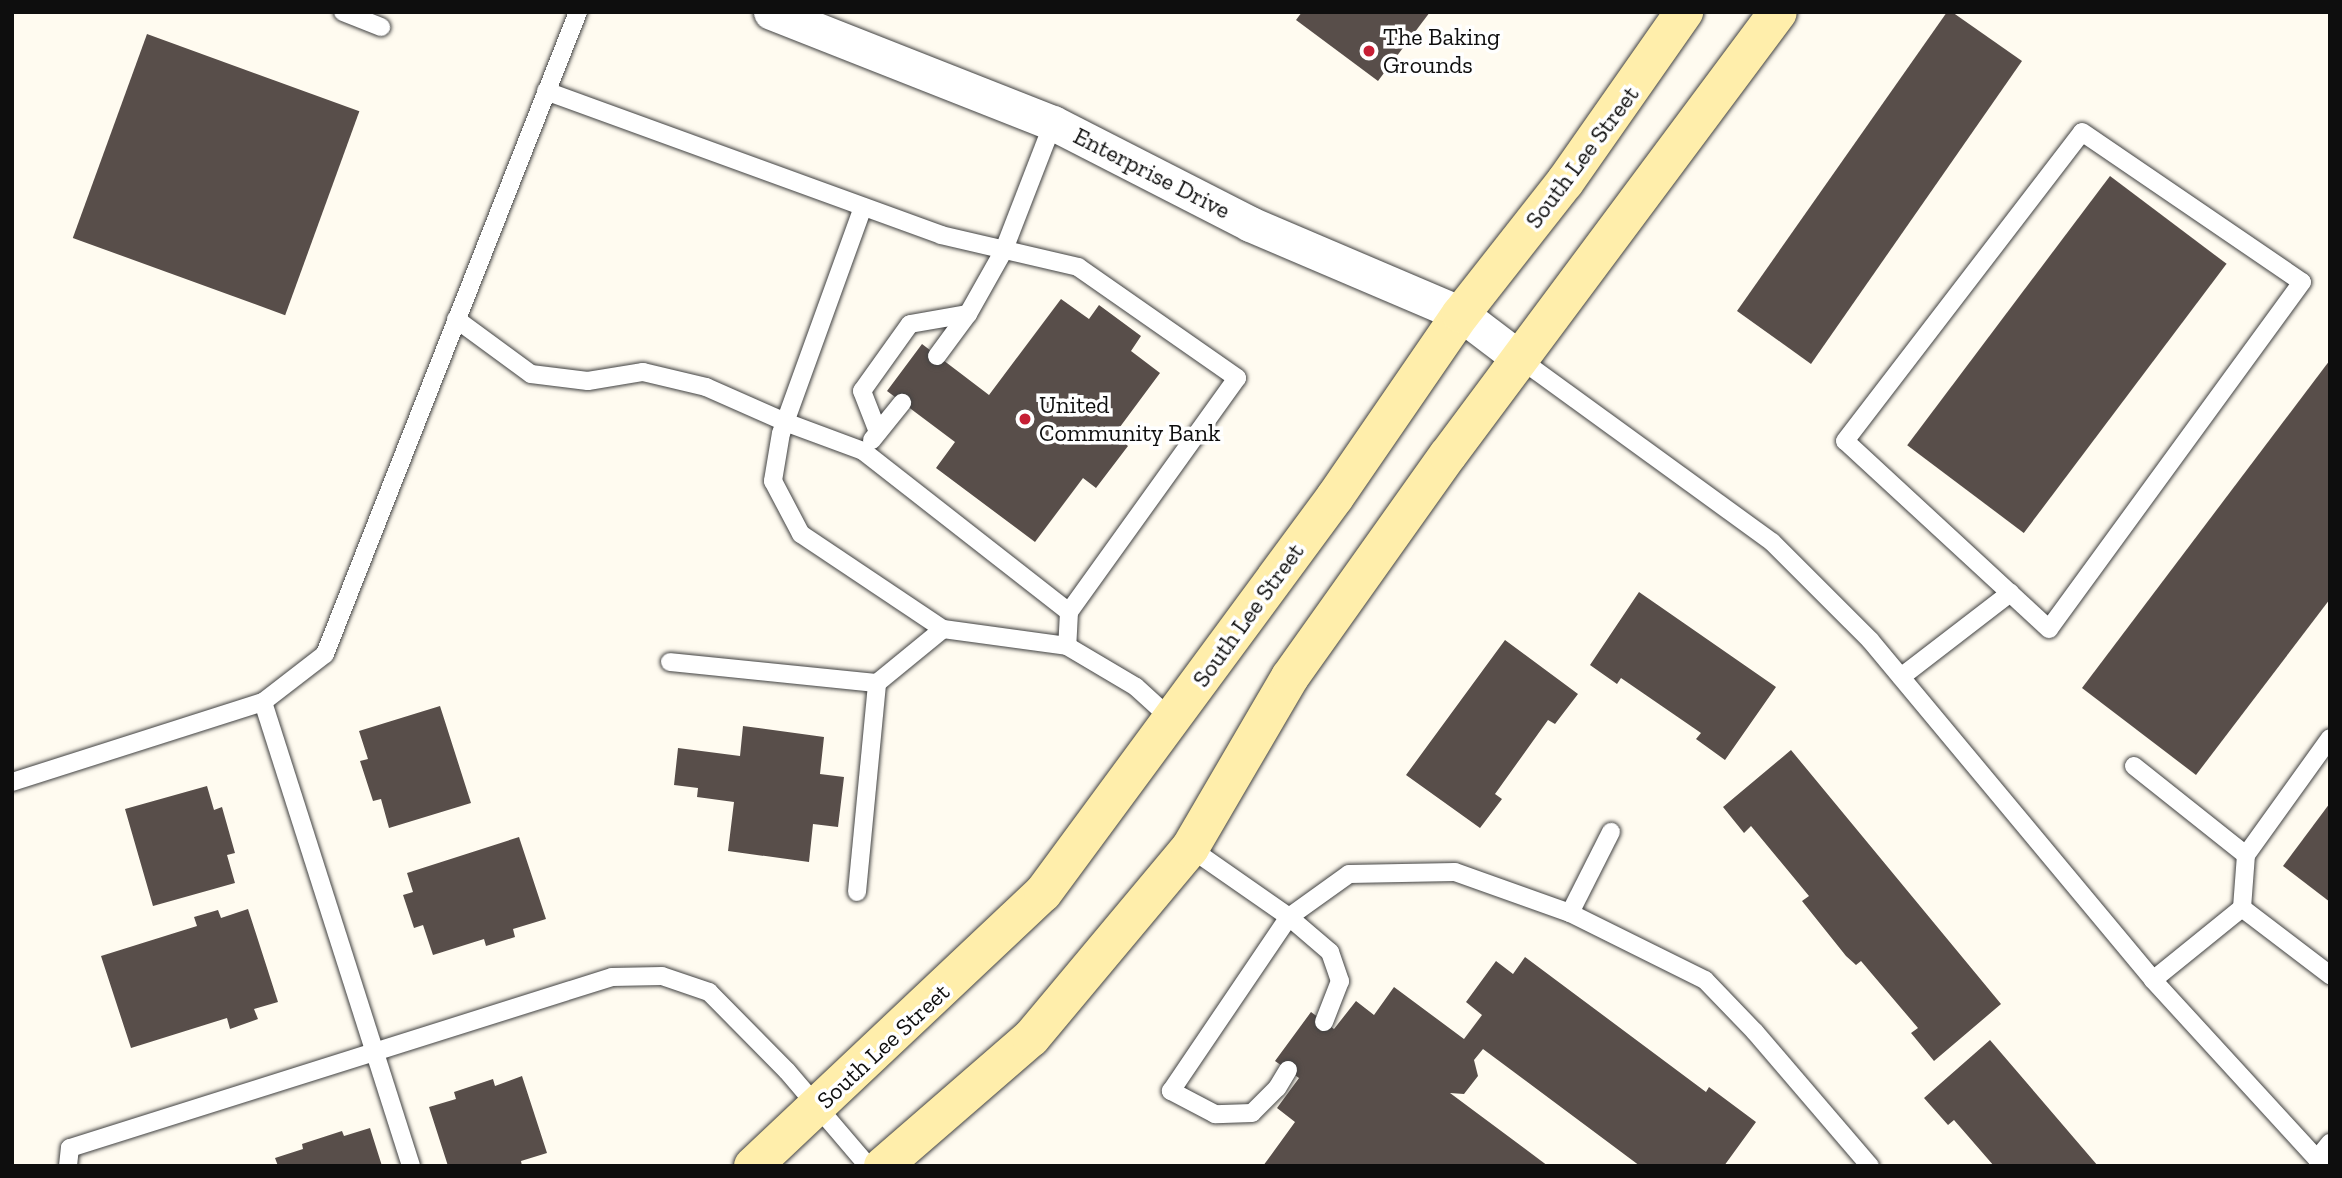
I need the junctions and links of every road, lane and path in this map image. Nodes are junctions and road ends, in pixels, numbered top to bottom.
1 (343, 12) edge
2 (578, 12) edge
3 (771, 12) edge
4 (1684, 12) edge
5 (1778, 12) edge
6 (381, 27) dead end
7 (546, 92) junction
8 (1053, 122) junction
9 (863, 207) junction
10 (1003, 252) junction
11 (968, 314) junction
12 (1461, 314) junction
13 (456, 319) junction
14 (937, 356) dead end
15 (1520, 359) junction
16 (902, 403) dead end
17 (785, 422) junction
18 (878, 432) junction
19 (863, 451) junction
20 (2010, 593) junction
21 (1069, 612) junction
22 (943, 629) junction
23 (1067, 646) junction
24 (670, 662) dead end
25 (1900, 677) junction
26 (877, 683) junction
27 (263, 702) junction
28 (1171, 719) junction
29 (2330, 737) edge
30 (2134, 766) dead end
31 (12, 782) edge
32 (1611, 832) dead end
33 (1190, 848) junction
34 (2246, 855) junction
35 (857, 892) dead end
36 (2242, 908) junction
37 (1570, 913) junction
38 (1289, 917) junction
39 (2330, 975) edge
40 (2154, 981) junction
41 (1324, 1022) dead end
42 (375, 1052) junction
43 (1288, 1070) dead end
44 (817, 1107) junction
45 (2330, 1143) edge
46 (2322, 1163) edge
47 (68, 1166) edge
48 (411, 1166) edge
49 (753, 1166) edge
50 (868, 1166) edge
51 (883, 1166) edge
52 (1870, 1166) edge

1 - 6 lane
2 - 7 lane
3 - 8 street, Enterprise Drive
4 - 12 main road, South Lee Street
5 - 15 main road
7 - 9 lane
7 - 13 lane
8 - 10 lane
8 - 12 street, Enterprise Drive
9 - 10 lane
9 - 17 lane
10 - 11 lane
10 - 21 lane
11 - 14 lane
11 - 18 lane
12 - 15 street, Enterprise Drive
12 - 28 main road, South Lee Street
13 - 17 lane
13 - 27 lane
15 - 25 lane
15 - 33 main road
16 - 18 lane
17 - 19 lane
17 - 22 lane
18 - 19 lane
19 - 21 lane
20 - 20 lane
20 - 25 lane
21 - 23 lane
22 - 23 lane
22 - 26 lane
23 - 28 lane
24 - 26 lane
25 - 40 lane
26 - 35 lane
27 - 31 lane
27 - 42 lane
28 - 44 main road, South Lee Street
29 - 34 lane
30 - 34 lane
32 - 37 lane
33 - 38 lane
33 - 51 main road
34 - 36 lane
36 - 39 lane
36 - 40 lane
37 - 38 lane
37 - 52 lane
38 - 41 lane
38 - 43 lane
40 - 46 lane
42 - 44 lane
42 - 47 lane
42 - 48 lane
44 - 49 main road, South Lee Street
44 - 50 lane
45 - 46 lane

